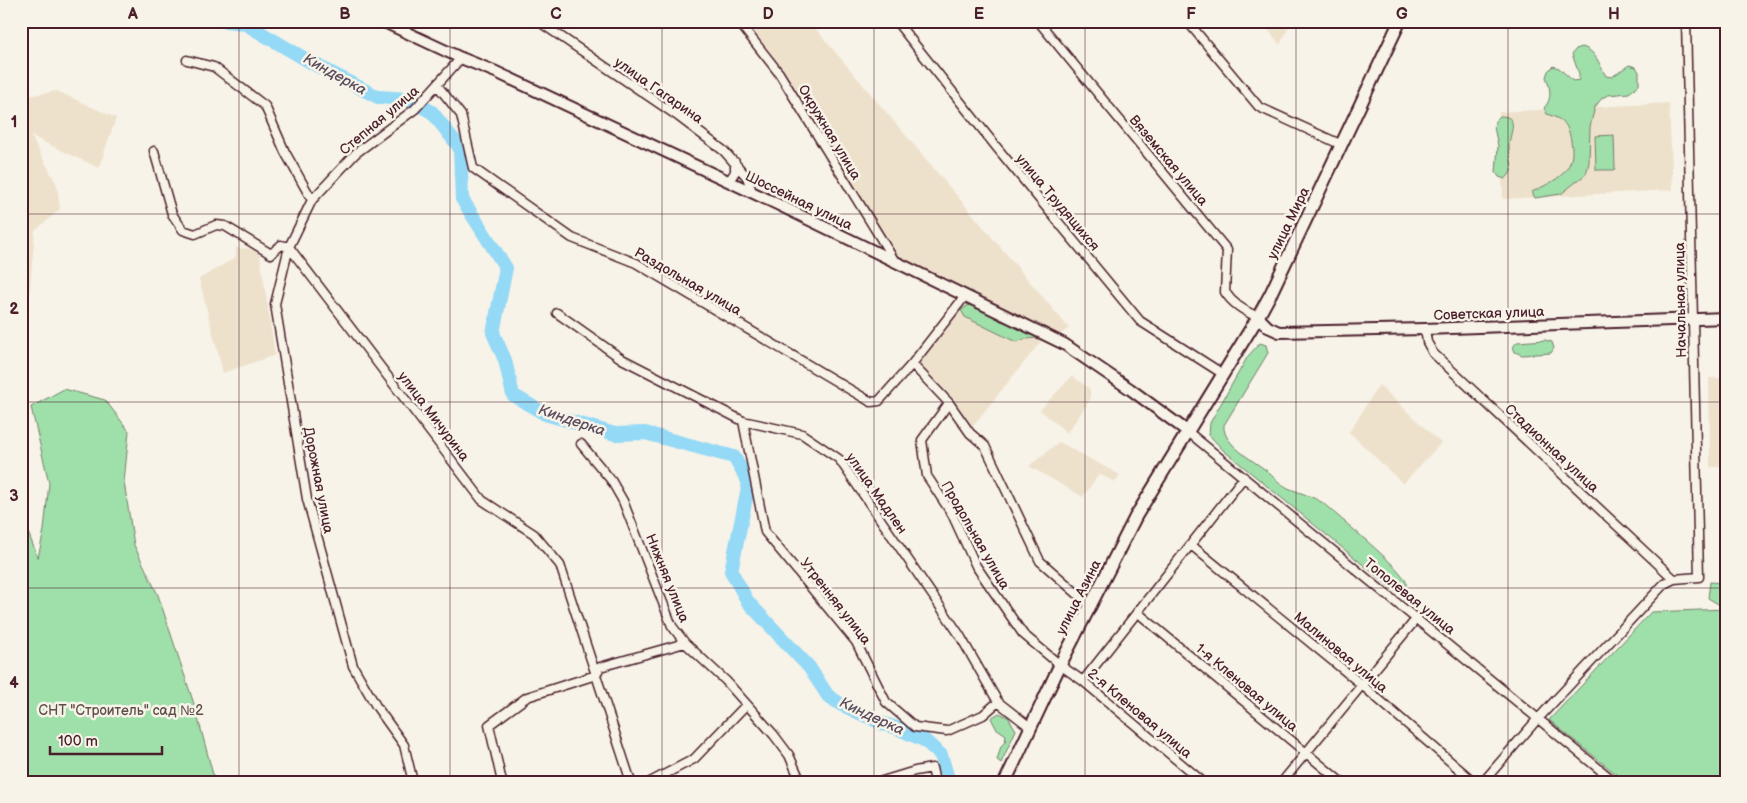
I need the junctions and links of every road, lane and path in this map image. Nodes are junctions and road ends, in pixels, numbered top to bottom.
1 (382, 21) edge
2 (538, 21) edge
3 (738, 21) edge
4 (896, 21) edge
5 (1038, 21) edge
6 (1187, 21) edge
7 (1400, 21) edge
8 (1686, 21) edge
9 (461, 58) junction
10 (187, 60) dead end
11 (437, 85) junction
12 (1342, 145) junction
13 (154, 150) dead end
14 (735, 162) junction
15 (729, 181) junction
16 (752, 192) junction
17 (312, 200) junction
18 (289, 247) junction
19 (894, 261) junction
20 (965, 296) junction
21 (557, 313) dead end
22 (1258, 317) junction
23 (1726, 318) edge
24 (1694, 319) junction
25 (1425, 329) junction
26 (912, 364) junction
27 (1222, 374) junction
28 (949, 403) junction
29 (743, 421) junction
30 (1187, 431) junction
31 (581, 444) dead end
32 (1244, 477) junction
33 (1191, 545) junction
34 (1674, 579) junction
35 (1090, 605) junction
36 (1137, 612) junction
37 (1417, 618) junction
38 (685, 643) junction
39 (1060, 665) junction
40 (596, 675) junction
41 (1083, 681) junction
42 (1362, 685) junction
43 (998, 702) junction
44 (746, 705) junction
45 (1540, 719) junction
46 (1030, 726) junction
47 (1306, 752) junction
48 (414, 782) edge
49 (502, 782) edge
50 (631, 782) edge
51 (650, 782) edge
52 (801, 782) edge
53 (879, 782) edge
54 (935, 782) edge
55 (1005, 782) edge
56 (1203, 782) edge
57 (1282, 782) edge
58 (1341, 782) edge
59 (1474, 782) edge
60 (1483, 782) edge
61 (1615, 782) edge

1 - 9 street, Шоссейная улица
2 - 14 street, улица Гагарина
3 - 19 street, Окружная улица
4 - 27 street, улица Трудящихся
5 - 22 street, Вяземская улица
6 - 12 street
7 - 12 main road, улица Мира
8 - 24 street, Начальная улица
9 - 11 street, Степная улица
9 - 15 street, Шоссейная улица
10 - 17 street
11 - 17 street, Степная улица
11 - 26 street, Раздольная улица
12 - 22 main road, улица Мира
13 - 18 street
14 - 15 street
14 - 16 street, улица Гагарина
15 - 16 street, Шоссейная улица
16 - 19 street, Шоссейная улица
17 - 18 street, Дорожная улица
18 - 40 street, улица Мичурина
18 - 48 street, Дорожная улица
19 - 20 street, Шоссейная улица
20 - 26 street, Раздольная улица
20 - 30 street, Шоссейная улица
21 - 29 street, улица Мадлен
22 - 25 street, Советская улица
22 - 27 main road, улица Мира
23 - 24 street, Советская улица
24 - 25 street, Советская улица
24 - 34 street, Начальная улица
25 - 34 street, Стадионная улица
26 - 28 street
27 - 30 main road, улица Мира
28 - 35 street
28 - 39 street, Продольная улица
29 - 43 street, улица Мадлен
29 - 43 street, Утренняя улица
30 - 32 street, Тополевая улица
30 - 35 main road, улица Азина
31 - 38 street, Нижняя улица
32 - 33 street
32 - 37 street, Тополевая улица
33 - 36 street
33 - 42 street, Малиновая улица
34 - 45 street
35 - 39 main road, улица Азина
36 - 41 street
36 - 47 street, 1-я Кленовая улица
37 - 42 street
37 - 45 street, Тополевая улица
38 - 40 street
38 - 44 street, Нижняя улица
39 - 41 street, 2-я Кленовая улица
39 - 46 main road, улица Азина
40 - 49 street
40 - 50 street, улица Мичурина
41 - 56 street, 2-я Кленовая улица
42 - 47 street
42 - 59 street, Малиновая улица
43 - 46 street, улица Мадлен
44 - 51 street
44 - 52 street, Нижняя улица
45 - 60 street
45 - 61 street, Тополевая улица
46 - 55 main road, улица Азина
47 - 57 street
47 - 58 street, 1-я Кленовая улица
53 - 54 street

